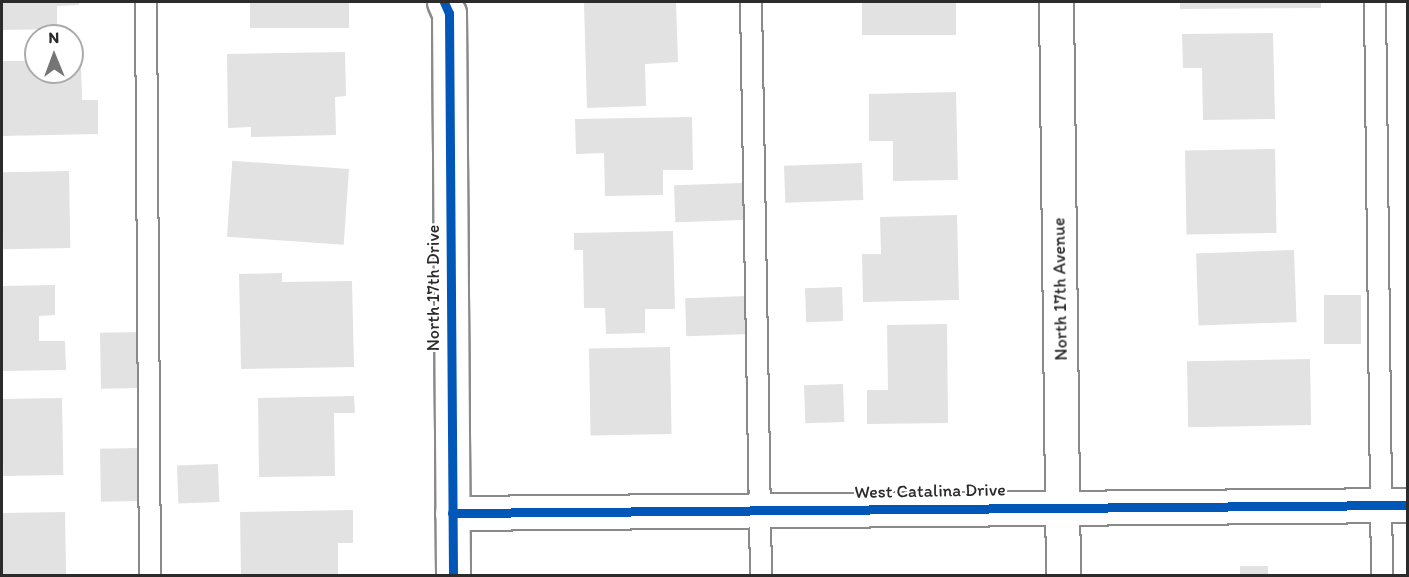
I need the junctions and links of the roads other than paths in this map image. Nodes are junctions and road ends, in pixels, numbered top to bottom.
1 (146, 2) edge
2 (444, 2) edge
3 (752, 2) edge
4 (1056, 2) edge
5 (1375, 2) edge
6 (1394, 505) edge
7 (1063, 506) junction
8 (760, 509) junction
9 (452, 513) junction
10 (150, 576) edge
11 (453, 576) edge
12 (761, 576) edge
13 (1063, 576) edge
14 (1382, 576) edge

1 - 10 lane
2 - 9 street, North 17th Drive
3 - 8 lane
4 - 7 street, North 17th Avenue
5 - 6 lane
6 - 7 street, West Catalina Drive
6 - 14 lane
7 - 8 street, West Catalina Drive
7 - 13 street, North 17th Avenue
8 - 9 street, West Catalina Drive
8 - 12 lane
9 - 11 street, North 17th Drive

